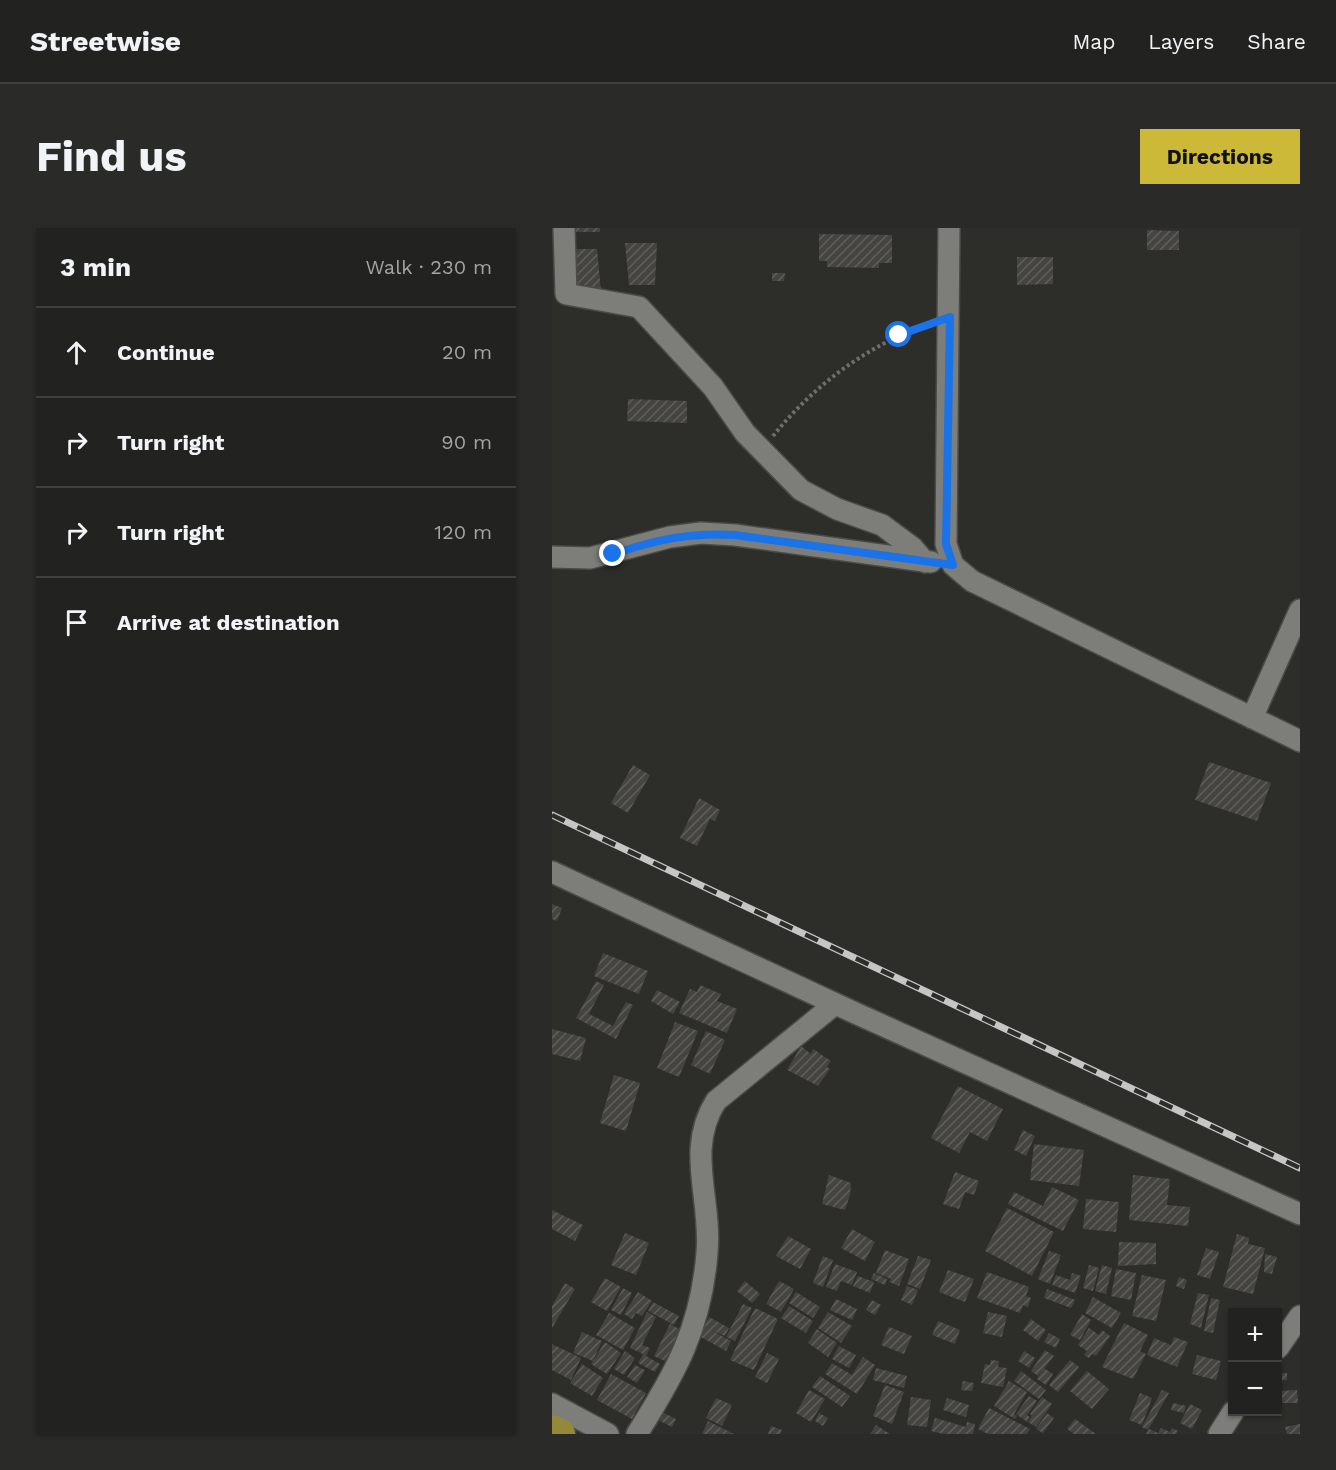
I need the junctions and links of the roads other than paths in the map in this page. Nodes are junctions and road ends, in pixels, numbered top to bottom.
1 (564, 228) edge
2 (949, 228) edge
3 (552, 556) edge
4 (926, 562) junction
5 (953, 565) junction
6 (1300, 610) edge
7 (1252, 718) junction
8 (1300, 741) edge
9 (552, 872) edge
10 (835, 1004) junction
11 (1300, 1214) edge
12 (1300, 1316) edge
13 (1282, 1342) edge
14 (552, 1404) edge
15 (1230, 1416) edge
16 (552, 1430) edge
17 (560, 1434) edge
18 (609, 1434) edge
19 (637, 1434) edge
20 (1219, 1434) edge

1 - 4 street
2 - 5 street
3 - 4 street
4 - 5 street
5 - 7 street
6 - 7 street
7 - 8 street
9 - 10 street
10 - 11 street
10 - 19 street
12 - 13 street
14 - 18 street
15 - 20 street
16 - 17 highway

